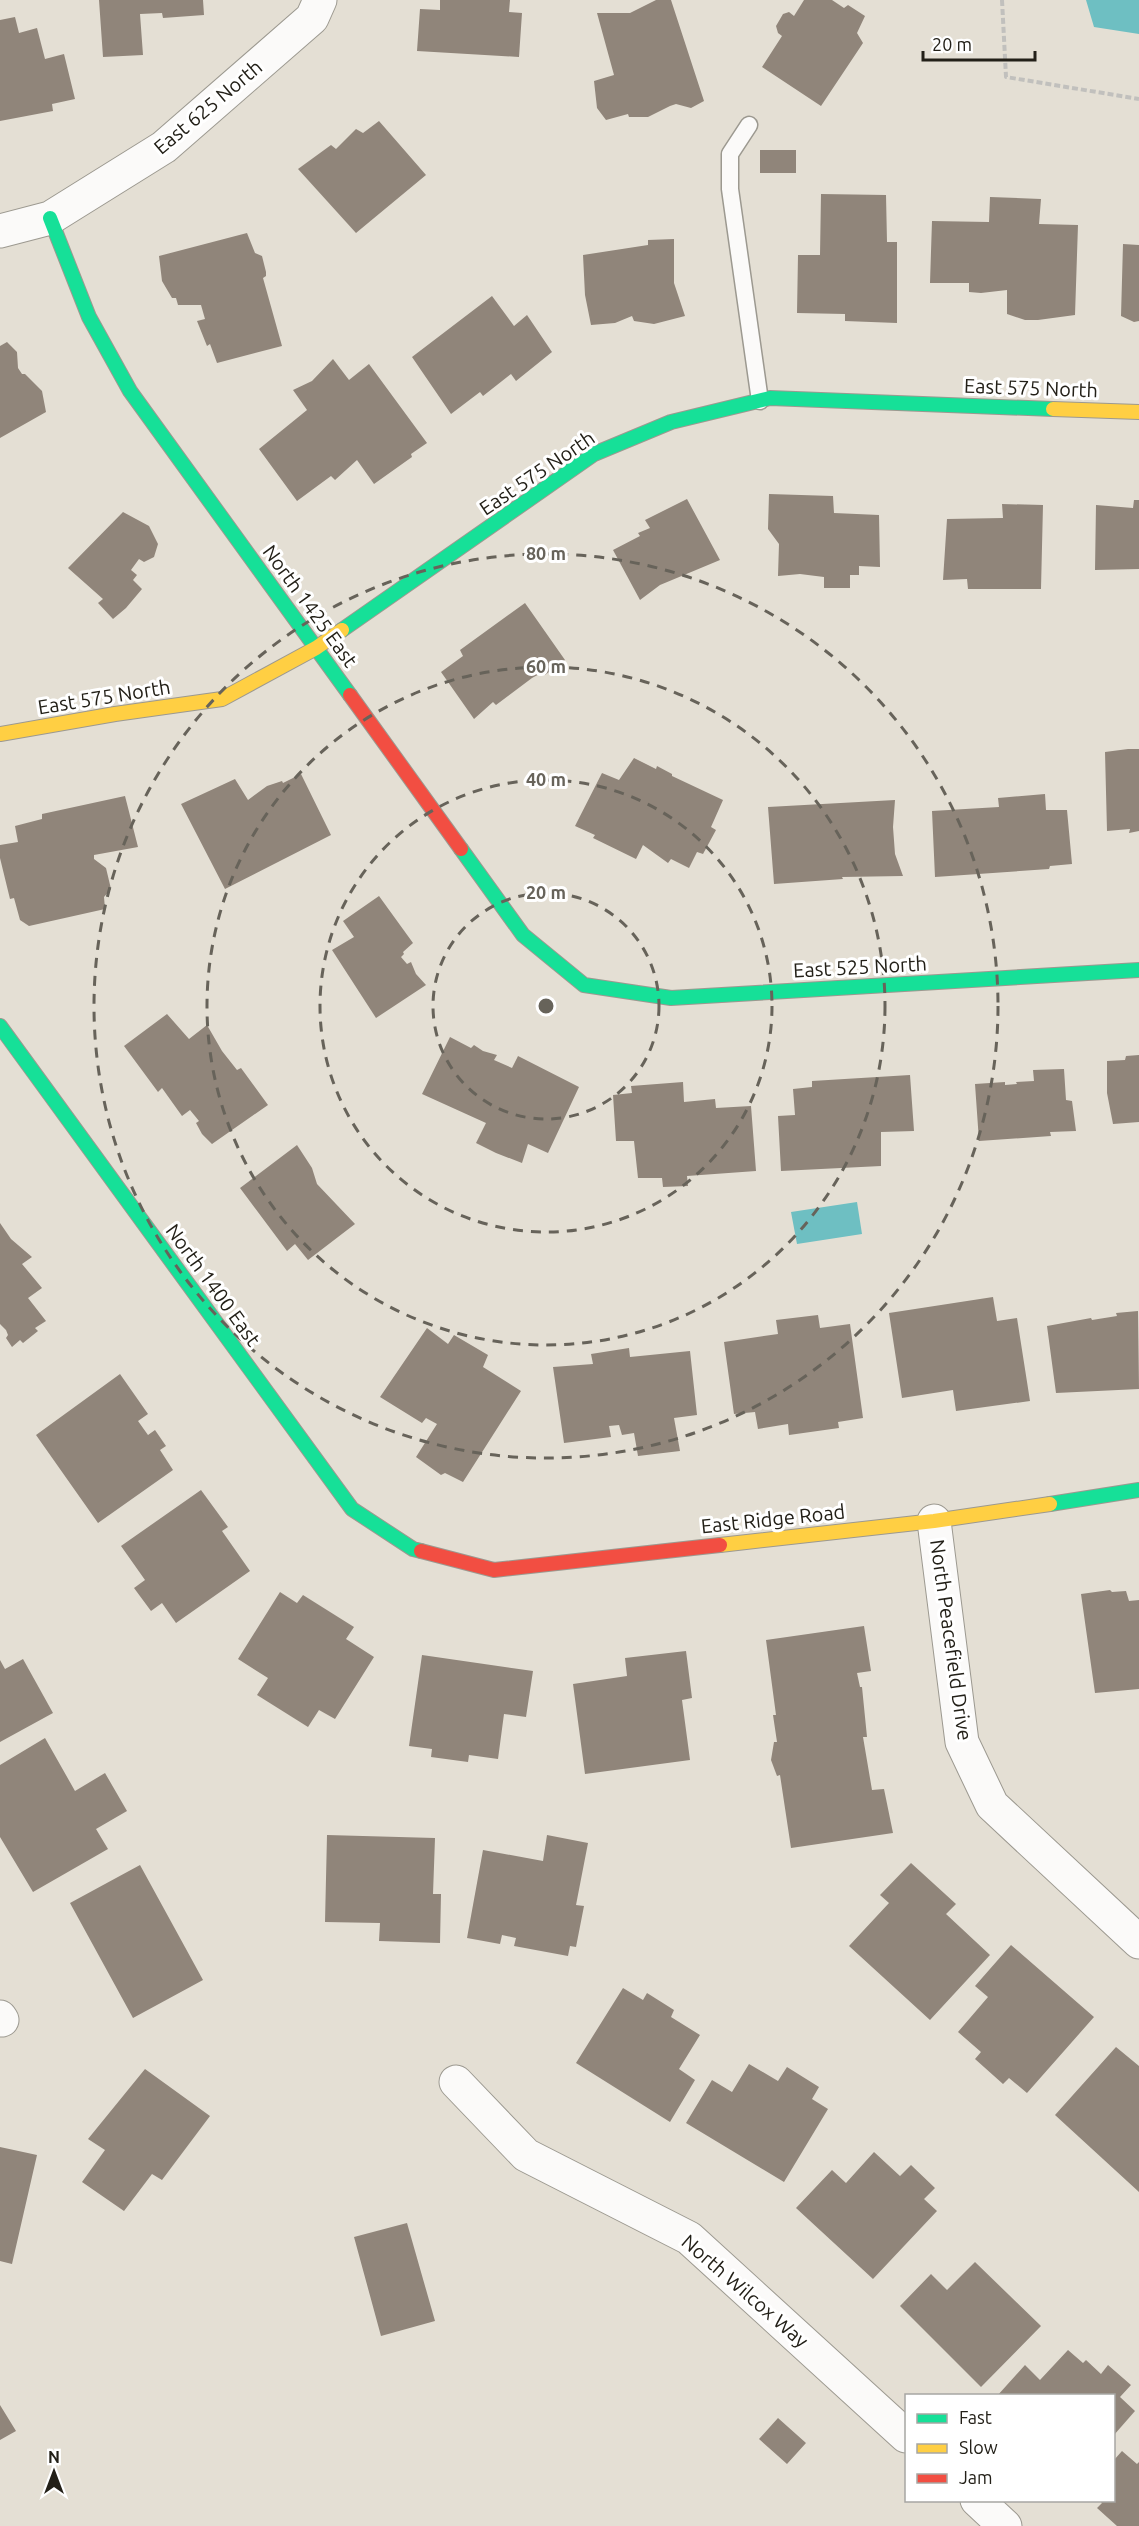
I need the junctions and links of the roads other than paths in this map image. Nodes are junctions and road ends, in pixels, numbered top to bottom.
1 (316, 9) edge
2 (749, 124) dead end
3 (50, 218) junction
4 (0, 231) edge
5 (760, 401) junction
6 (1139, 412) edge
7 (316, 648) junction
8 (0, 734) edge
9 (1139, 970) edge
10 (584, 985) joint
11 (0, 1026) edge
12 (1139, 1490) edge
13 (934, 1521) junction
14 (413, 1549) joint
15 (1139, 1942) edge
16 (456, 2082) dead end
17 (905, 2435) edge
18 (979, 2502) edge
19 (1005, 2526) edge

1 - 3 street, East 625 North
2 - 5 lane
3 - 4 street, East 625 North
3 - 7 street, North 1425 East
5 - 6 street, East 575 North
5 - 7 street, East 575 North
7 - 8 street, East 575 North
7 - 10 street, North 1425 East
9 - 10 street, East 525 North
11 - 14 street, North 1400 East
12 - 13 street, East Ridge Road
13 - 14 street, East Ridge Road
13 - 15 street, North Peacefield Drive
16 - 17 street, North Wilcox Way
18 - 19 street

